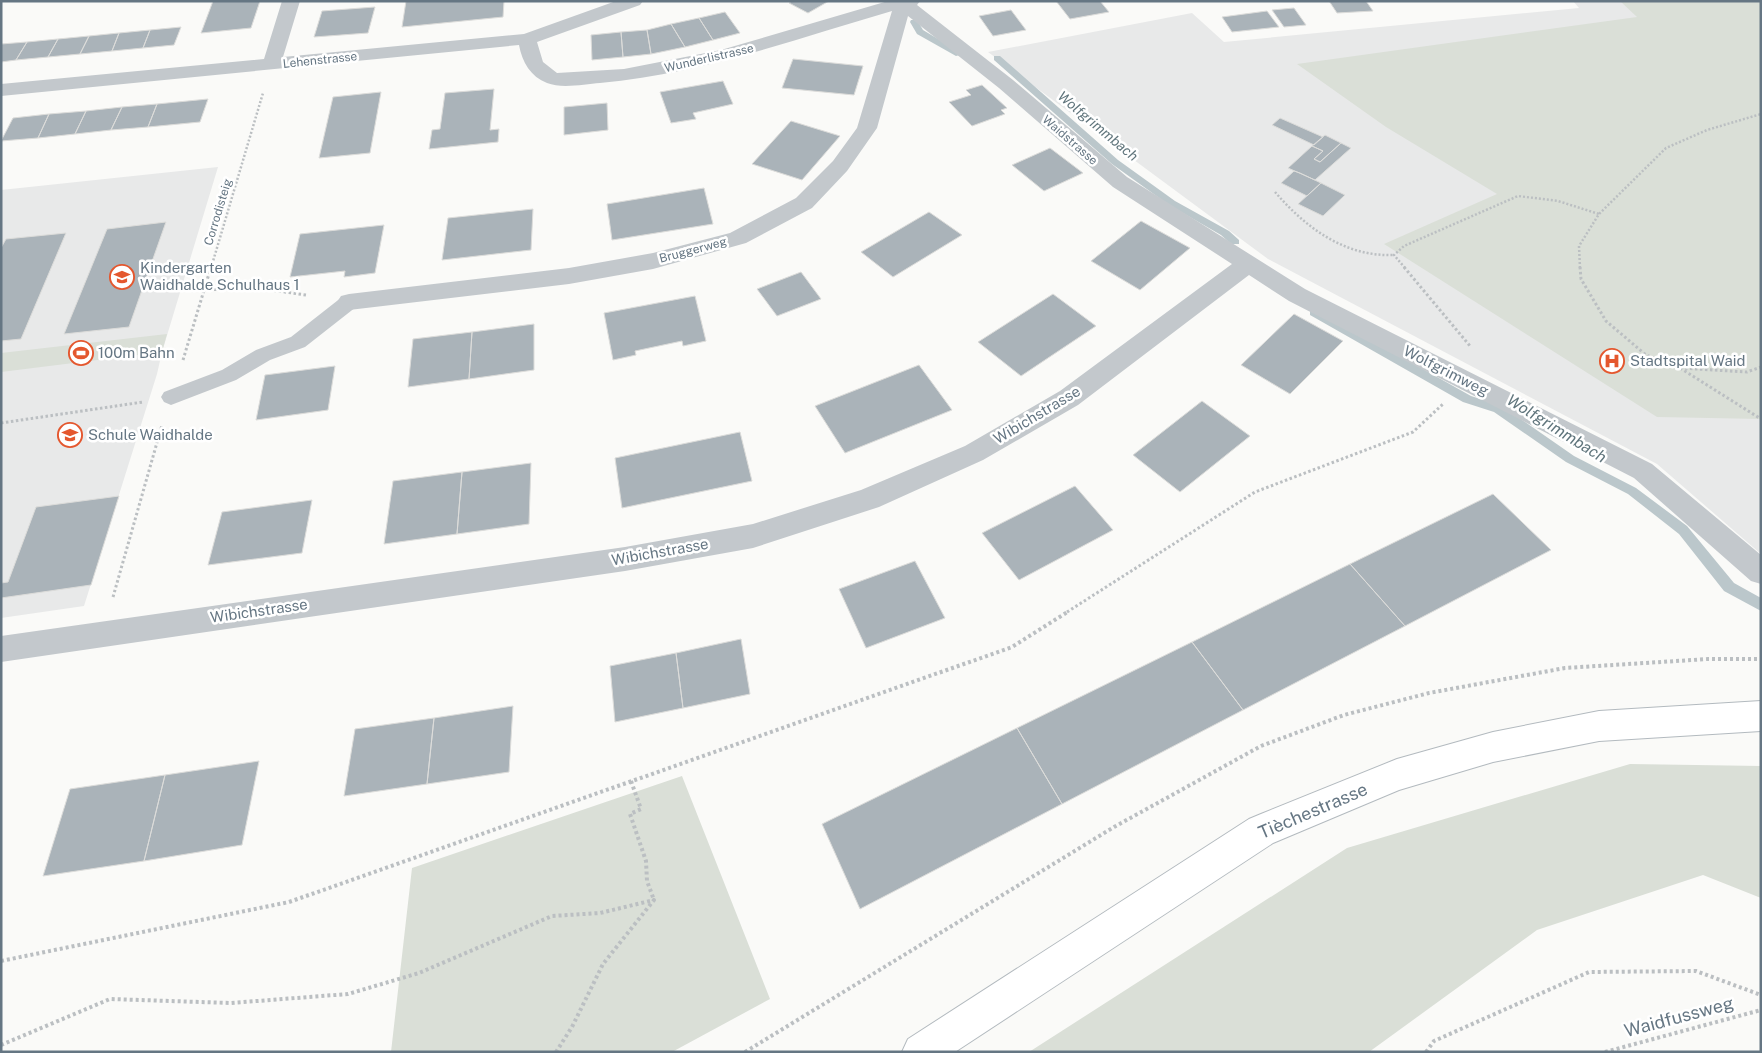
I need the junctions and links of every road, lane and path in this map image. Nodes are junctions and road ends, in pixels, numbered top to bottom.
1 (291, 1) edge
2 (634, 1) edge
3 (907, 2) edge
4 (527, 39) junction
5 (270, 65) junction
6 (1, 90) edge
7 (264, 91) dead end
8 (1761, 114) edge
9 (1275, 192) dead end
10 (1599, 214) junction
11 (1394, 255) junction
12 (1248, 263) junction
13 (204, 290) junction
14 (349, 302) junction
15 (190, 338) dead end
16 (1474, 351) dead end
17 (1761, 367) edge
18 (1680, 368) junction
19 (1466, 381) junction
20 (171, 397) junction
21 (1761, 419) edge
22 (1, 423) edge
23 (1761, 572) edge
24 (102, 634) junction
25 (1, 649) edge
26 (1761, 660) edge
27 (1761, 716) edge
28 (632, 781) junction
29 (654, 900) junction
30 (1, 961) edge
31 (1761, 994) edge
32 (1761, 1010) edge
33 (1, 1045) edge
34 (556, 1052) edge
35 (745, 1052) edge
36 (921, 1052) edge
37 (1426, 1052) edge
38 (1605, 1052) edge

1 - 5 street
2 - 4 street, Lehenstrasse
3 - 4 street, Wunderlistrasse
3 - 12 street, Waidstrasse
3 - 14 street, Bruggerweg
4 - 5 street, Lehenstrasse
5 - 6 street, Lehenstrasse
7 - 13 path, Corrodisteig
8 - 10 path
9 - 11 path
10 - 11 path
10 - 18 path
11 - 16 path
12 - 19 street, Wolfgrimweg
12 - 24 street, Wibichstrasse
13 - 14 path
13 - 15 path, Corrodisteig
14 - 20 lane
17 - 18 path
18 - 21 path
19 - 23 street, Wolfgrimweg
19 - 28 path
20 - 22 path
20 - 24 path
24 - 25 street, Wibichstrasse
26 - 35 path
27 - 36 street, Tièchestrasse
28 - 29 path
28 - 30 path
29 - 33 path
29 - 34 path
31 - 37 path
32 - 38 path, Waidfussweg

